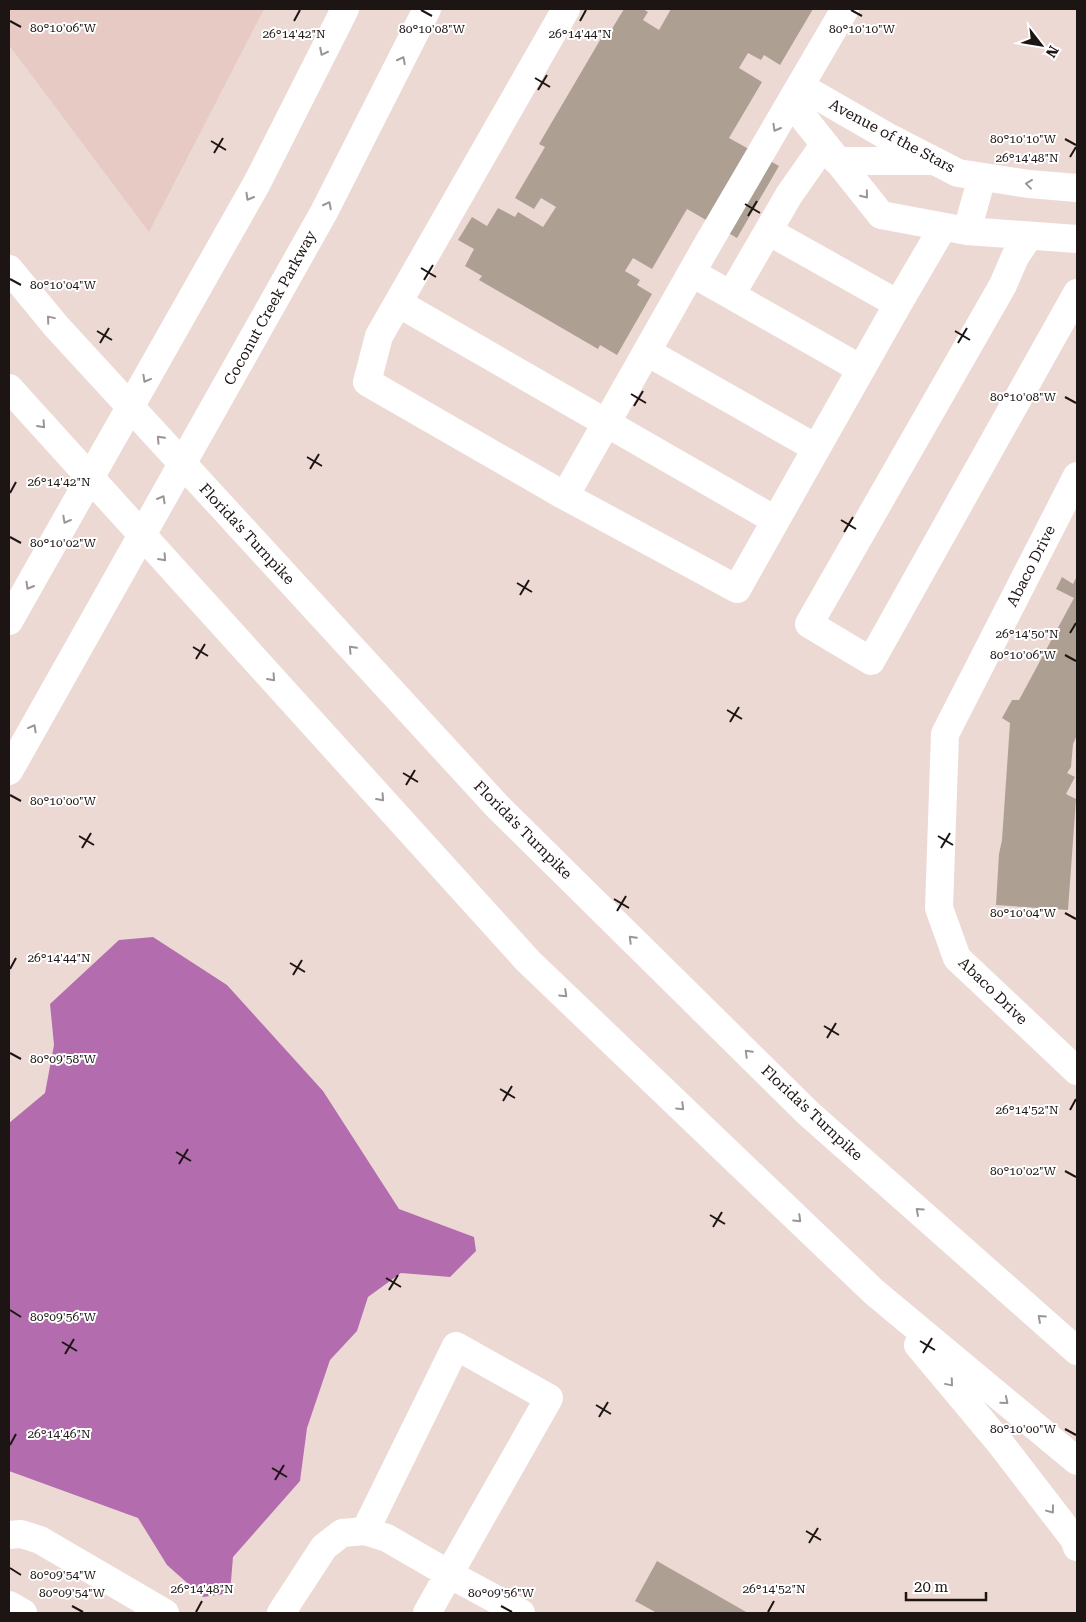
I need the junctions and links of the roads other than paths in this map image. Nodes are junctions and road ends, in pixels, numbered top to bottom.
1 (345, 9) edge
2 (426, 9) edge
3 (566, 9) edge
4 (844, 9) edge
5 (796, 94) junction
6 (830, 153) junction
7 (934, 161) junction
8 (982, 177) junction
9 (1077, 188) edge
10 (955, 229) junction
11 (768, 232) junction
12 (1029, 236) junction
13 (1077, 239) edge
14 (9, 269) edge
15 (692, 274) junction
16 (1077, 293) edge
17 (731, 296) junction
18 (398, 303) junction
19 (898, 304) junction
20 (646, 352) junction
21 (862, 369) junction
22 (9, 388) edge
23 (606, 424) junction
24 (816, 448) junction
25 (1077, 476) edge
26 (565, 496) junction
27 (776, 520) junction
28 (9, 622) edge
29 (9, 771) edge
30 (1077, 1071) edge
31 (874, 1292) junction
32 (1077, 1351) edge
33 (1077, 1461) edge
34 (365, 1531) junction
35 (9, 1534) edge
36 (1077, 1547) edge
37 (449, 1574) junction
38 (9, 1605) edge
39 (23, 1613) edge
40 (164, 1613) edge
41 (281, 1613) edge
42 (427, 1613) edge
43 (521, 1613) edge

1 -> 28 main road
29 -> 2 main road, Coconut Creek Parkway
3 - 18 main road
4 - 5 main road
5 - 6 main road, Avenue of the Stars
5 - 7 main road, Avenue of the Stars
5 -> 15 main road
6 - 7 main road
6 -> 10 main road, Avenue of the Stars
6 - 11 main road
7 - 8 main road, Avenue of the Stars
9 -> 8 main road, Avenue of the Stars
8 - 10 main road
10 - 12 main road, Avenue of the Stars
10 - 19 main road
11 - 17 main road
11 - 19 main road
12 - 13 main road, Avenue of the Stars
12 - 16 main road
32 -> 14 main road, Florida's Turnpike
15 - 17 main road
15 - 20 main road
17 - 21 main road
18 - 23 main road
18 - 26 main road
19 - 21 main road
20 - 23 main road
20 - 24 main road
21 - 24 main road
22 -> 31 main road
23 - 26 main road
23 - 27 main road
24 - 27 main road
25 - 30 main road, Abaco Drive
26 - 27 main road
31 -> 33 main road
31 -> 36 main road
34 - 37 main road
34 - 37 main road
34 - 41 main road
35 - 40 main road
37 - 42 main road
37 - 43 main road
38 - 39 main road

